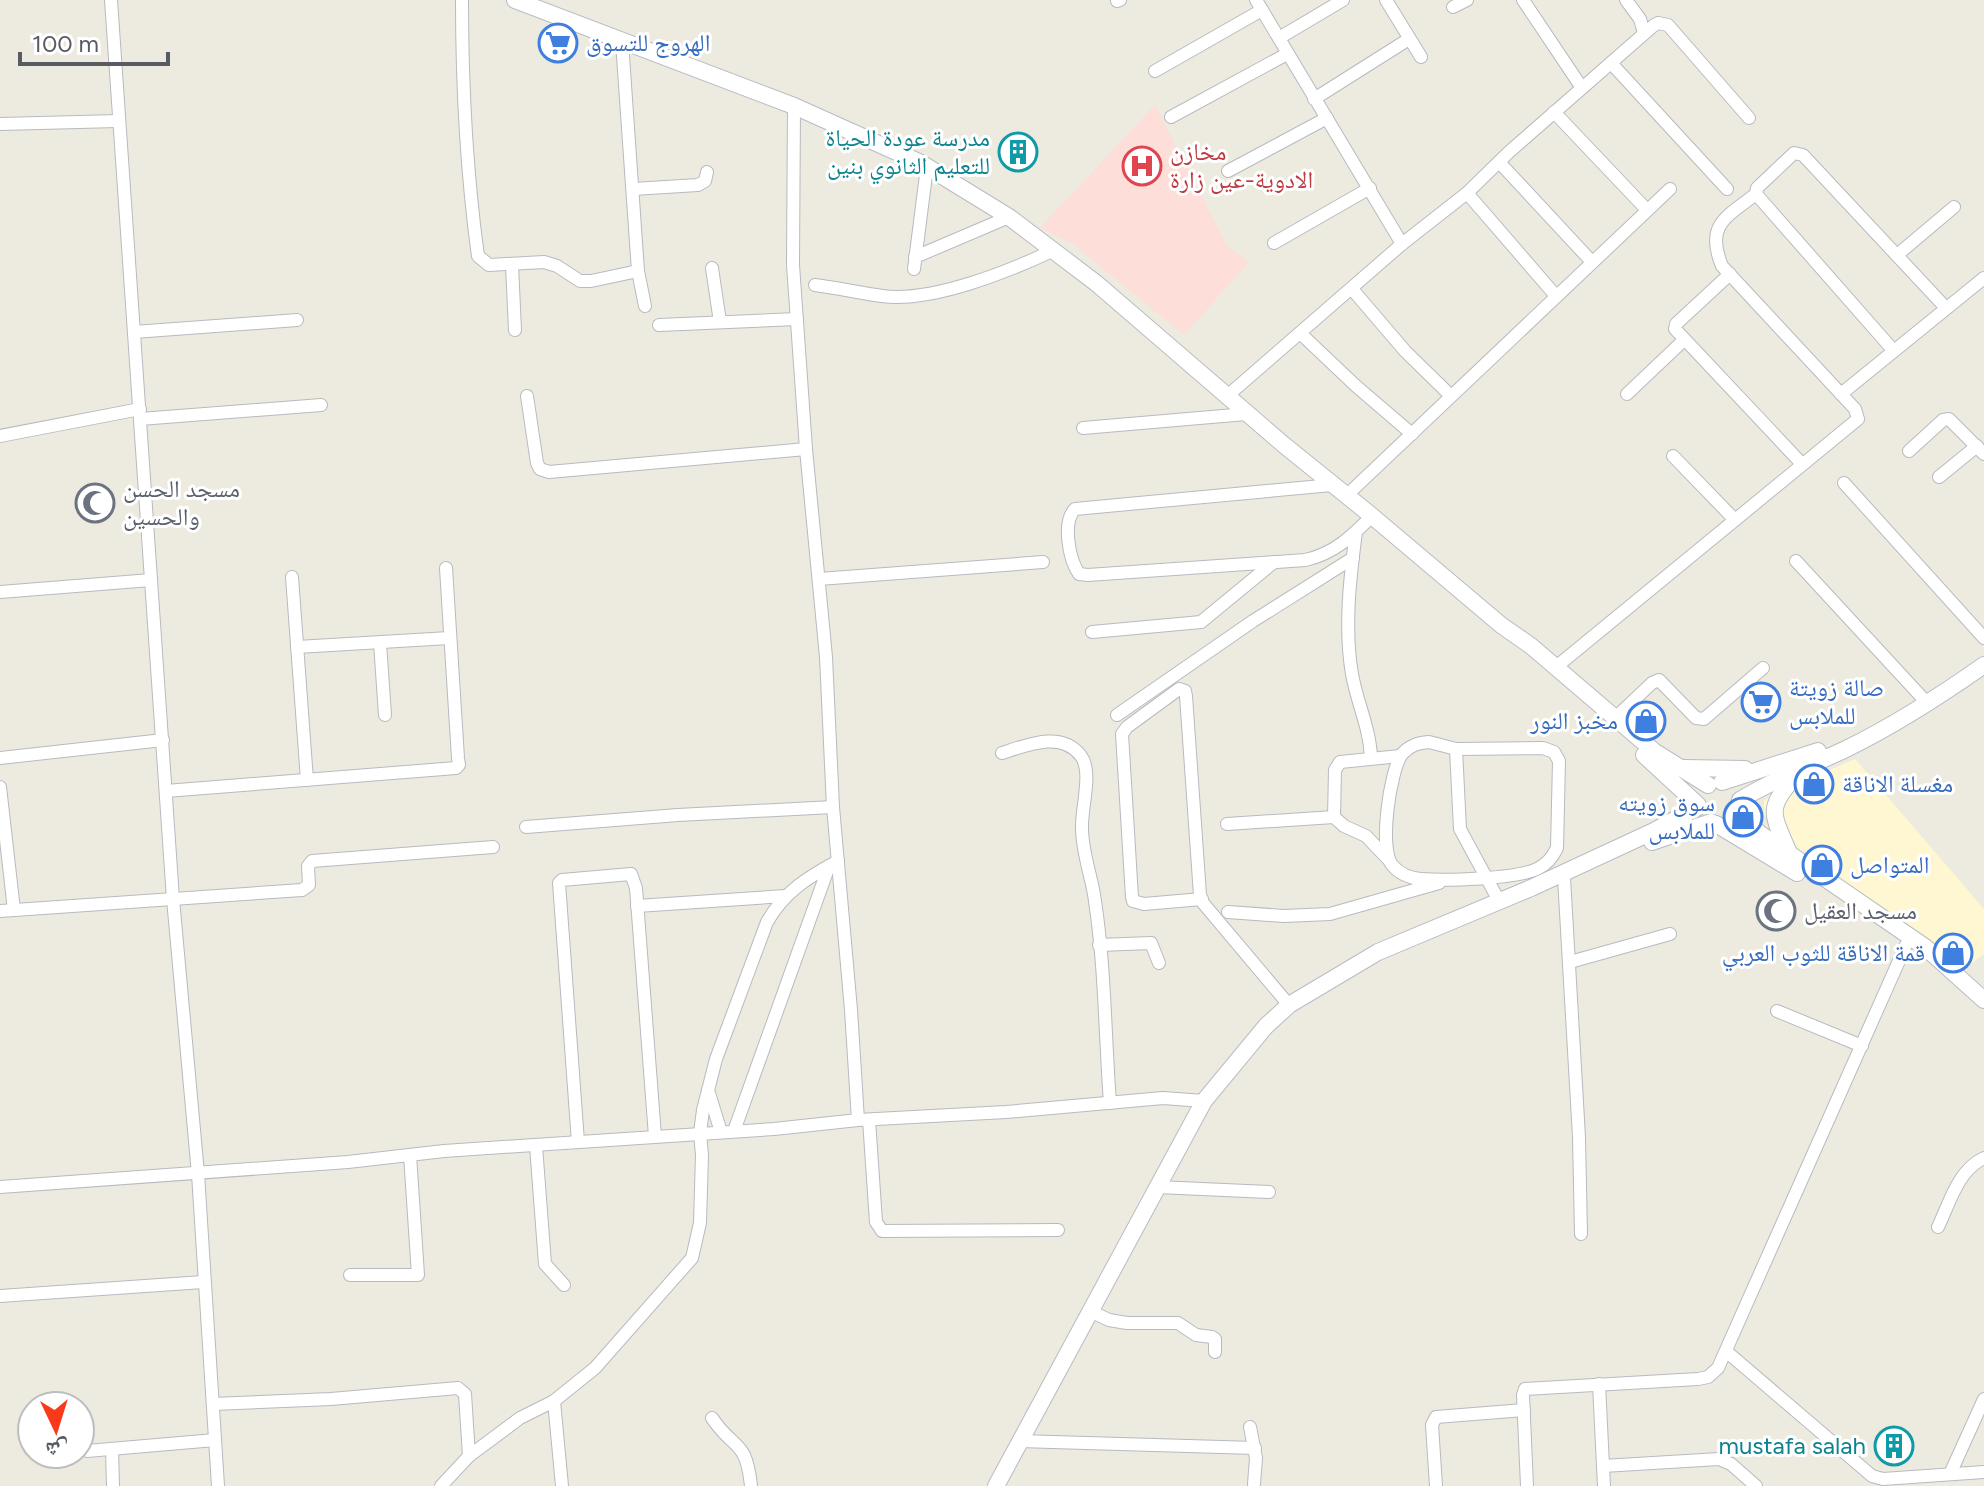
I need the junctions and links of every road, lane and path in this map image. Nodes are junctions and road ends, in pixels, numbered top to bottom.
1 (111, 0) edge
2 (462, 0) edge
3 (515, 0) edge
4 (1343, 0) edge
5 (1386, 0) edge
6 (1467, 0) edge
7 (1523, 0) edge
8 (1626, 0) edge
9 (1259, 5) edge
10 (1453, 7) dead end
11 (1644, 33) junction
12 (1279, 38) junction
13 (1409, 39) junction
14 (622, 42) junction
15 (1287, 54) junction
16 (1421, 57) dead end
17 (1611, 63) junction
18 (1155, 71) dead end
19 (1582, 88) junction
20 (1314, 99) junction
21 (794, 106) junction
22 (1554, 112) junction
23 (1171, 117) dead end
24 (1327, 118) junction
25 (1749, 118) dead end
26 (118, 121) junction
27 (0, 124) edge
28 (1499, 162) junction
29 (927, 167) junction
30 (1228, 171) dead end
31 (707, 172) dead end
32 (1370, 188) junction
33 (633, 189) junction
34 (1670, 189) dead end
35 (1727, 189) dead end
36 (1467, 193) junction
37 (1756, 194) junction
38 (1954, 207) dead end
39 (1647, 210) junction
40 (1009, 217) junction
41 (1274, 243) dead end
42 (1402, 244) junction
43 (1054, 250) junction
44 (1897, 255) junction
45 (1592, 262) junction
46 (512, 265) junction
47 (712, 268) dead end
48 (638, 271) junction
49 (1730, 274) junction
50 (1984, 278) edge
51 (815, 285) dead end
52 (1352, 289) junction
53 (1556, 296) junction
54 (645, 306) dead end
55 (1946, 308) junction
56 (797, 319) junction
57 (297, 320) dead end
58 (720, 322) junction
59 (659, 325) dead end
60 (515, 330) dead end
61 (134, 332) junction
62 (1300, 333) junction
63 (1684, 340) junction
64 (1893, 350) junction
65 (1627, 394) dead end
66 (1841, 394) junction
67 (527, 396) dead end
68 (1451, 396) junction
69 (1226, 397) junction
70 (321, 405) dead end
71 (140, 414) junction
72 (1246, 414) junction
73 (1083, 428) dead end
74 (1412, 434) junction
75 (0, 436) edge
76 (806, 449) junction
77 (1980, 450) edge
78 (1909, 451) dead end
79 (1673, 456) dead end
80 (1802, 464) junction
81 (1939, 477) dead end
82 (1844, 483) dead end
83 (1332, 485) junction
84 (1346, 496) junction
85 (1372, 516) junction
86 (1735, 520) junction
87 (1356, 532) junction
88 (1353, 558) junction
89 (1796, 561) dead end
90 (1043, 562) dead end
91 (1274, 562) junction
92 (446, 568) dead end
93 (292, 577) dead end
94 (819, 579) junction
95 (151, 580) junction
96 (0, 592) edge
97 (1501, 625) junction
98 (1092, 632) dead end
99 (449, 638) junction
100 (1984, 638) edge
101 (380, 643) junction
102 (297, 647) junction
103 (1984, 665) edge
104 (1556, 667) junction
105 (1763, 668) dead end
106 (1928, 704) junction
107 (385, 715) dead end
108 (1117, 715) dead end
109 (1615, 718) junction
110 (1887, 727) junction
111 (163, 740) junction
112 (1456, 749) junction
113 (1002, 753) dead end
114 (1400, 756) junction
115 (0, 758) edge
116 (1371, 758) junction
117 (1678, 767) junction
118 (1770, 767) junction
119 (1801, 769) junction
120 (307, 780) junction
121 (1715, 783) junction
122 (0, 787) edge
123 (166, 791) junction
124 (1698, 806) junction
125 (1739, 806) junction
126 (833, 807) junction
127 (1334, 817) junction
128 (1713, 823) junction
129 (1227, 824) dead end
130 (526, 827) dead end
131 (493, 847) dead end
132 (1790, 855) junction
133 (1389, 860) junction
134 (833, 864) junction
135 (1486, 877) junction
136 (1458, 878) junction
137 (1564, 878) junction
138 (1531, 888) junction
139 (785, 896) junction
140 (173, 899) junction
141 (1202, 899) junction
142 (1499, 901) junction
143 (637, 906) junction
144 (7, 911) edge
145 (1228, 912) dead end
146 (1670, 934) dead end
147 (1099, 945) junction
148 (1906, 945) junction
149 (1570, 962) junction
150 (1159, 963) dead end
151 (1944, 966) junction
152 (1984, 1000) edge
153 (1289, 1005) junction
154 (1777, 1011) dead end
155 (1862, 1046) junction
156 (708, 1090) junction
157 (1204, 1101) junction
158 (1110, 1103) junction
159 (863, 1120) junction
160 (727, 1131) junction
161 (700, 1133) junction
162 (655, 1136) junction
163 (578, 1142) junction
164 (536, 1146) junction
165 (410, 1155) junction
166 (1984, 1158) edge
167 (198, 1174) junction
168 (0, 1187) edge
169 (1157, 1187) junction
170 (1269, 1192) dead end
171 (1938, 1227) dead end
172 (1058, 1230) dead end
173 (1581, 1234) dead end
174 (350, 1275) dead end
175 (203, 1282) junction
176 (564, 1285) dead end
177 (0, 1296) edge
178 (1090, 1311) junction
179 (1215, 1352) dead end
180 (1727, 1352) junction
181 (1599, 1384) junction
182 (1984, 1399) edge
183 (554, 1401) junction
184 (213, 1404) junction
185 (1524, 1410) junction
186 (712, 1418) dead end
187 (1250, 1427) dead end
188 (215, 1440) junction
189 (1019, 1441) junction
190 (1255, 1448) junction
191 (112, 1449) junction
192 (96, 1450) edge
193 (469, 1456) junction
194 (1603, 1466) junction
195 (1984, 1472) edge
196 (1950, 1474) junction
197 (1254, 1484) dead end
198 (113, 1486) edge
199 (218, 1486) edge
200 (441, 1486) edge
201 (562, 1486) edge
202 (751, 1486) edge
203 (996, 1486) edge
204 (1436, 1486) edge
205 (1527, 1486) edge
206 (1604, 1486) edge
207 (1756, 1486) edge

1 - 26 street
2 - 46 street
3 - 14 main road
4 - 12 street
5 - 13 street
6 - 10 street
7 - 19 street
8 - 11 street
9 - 12 street
9 - 18 street
11 - 17 street
11 - 25 street
12 - 15 street
13 - 16 street
13 - 20 street
14 - 21 main road
14 - 33 street
15 - 20 street
15 - 23 street
17 - 19 street
17 - 35 street
19 - 22 street
20 - 24 street
21 - 29 main road
21 - 56 street
22 - 28 street
22 - 39 street
24 - 30 street
24 - 32 street
26 - 27 street
26 - 61 street
28 - 36 street
28 - 45 street
29 - 40 main road
29 - 40 street
31 - 33 street
32 - 41 street
32 - 42 street
33 - 48 street
34 - 39 street
36 - 42 street
36 - 53 street
37 - 44 street
37 - 49 street
37 - 64 street
38 - 44 street
39 - 45 street
40 - 43 main road
42 - 52 street
43 - 51 street
43 - 69 main road
44 - 55 street
45 - 53 street
46 - 48 street
46 - 60 street
47 - 58 street
48 - 54 street
49 - 63 street
49 - 66 street
50 - 55 street
52 - 62 street
52 - 68 street
53 - 68 street
55 - 64 street
56 - 58 street
56 - 76 street
57 - 61 street
58 - 59 street
61 - 71 street
62 - 69 street
62 - 74 street
63 - 65 street
63 - 80 street
64 - 66 street
66 - 80 street
67 - 76 street
68 - 74 street
69 - 72 main road
70 - 71 street
71 - 75 street
71 - 95 street
72 - 73 street
72 - 83 main road
74 - 84 street
76 - 94 street
77 - 78 street
77 - 81 street
79 - 86 street
80 - 86 street
82 - 100 street
83 - 84 main road
83 - 91 street
84 - 85 main road
85 - 87 street
85 - 97 main road
86 - 104 street
87 - 88 street
87 - 91 street
88 - 108 street
88 - 116 street
89 - 106 street
90 - 94 street
91 - 98 street
92 - 99 street
93 - 102 street
94 - 126 street
95 - 96 street
95 - 111 street
97 - 104 main road
97 - 124 main road
99 - 101 street
99 - 120 street
101 - 102 street
101 - 107 street
102 - 120 street
103 - 106 main road
104 - 109 main road
105 - 109 street
106 - 110 main road
109 - 117 main road
110 - 118 main road
110 - 119 main road
111 - 115 street
111 - 123 street
112 - 114 street
112 - 135 street
112 - 135 street
113 - 147 street
114 - 116 street
114 - 133 street
116 - 127 street
117 - 118 main road
117 - 121 main road
118 - 121 main road
119 - 125 main road
119 - 132 main road
120 - 123 street
121 - 124 main road
121 - 125 main road
122 - 144 street
123 - 140 street
124 - 128 main road
124 - 138 main road
125 - 128 main road
125 - 132 main road
126 - 130 street
126 - 134 street
127 - 129 street
127 - 133 street
128 - 137 main road
128 - 148 main road
131 - 140 street
132 - 151 main road
133 - 136 street
134 - 139 street
134 - 159 street
134 - 160 street
135 - 136 street
135 - 142 street
136 - 145 street
137 - 138 main road
137 - 149 street
138 - 142 main road
139 - 143 street
139 - 156 street
140 - 144 street
140 - 167 street
141 - 141 street
141 - 153 street
142 - 153 main road
143 - 162 street
143 - 163 street
146 - 149 street
147 - 150 street
147 - 158 street
148 - 151 main road
148 - 155 street
149 - 173 street
151 - 152 main road
153 - 157 main road
154 - 155 street
155 - 180 street
156 - 160 street
156 - 161 street
157 - 158 street
157 - 169 main road
158 - 159 street
159 - 160 street
159 - 172 street
160 - 161 street
161 - 162 street
161 - 183 street
162 - 163 street
163 - 164 street
164 - 165 street
164 - 176 street
165 - 167 street
165 - 174 street
166 - 171 street
167 - 168 street
167 - 175 street
169 - 170 street
169 - 178 main road
175 - 177 street
175 - 184 street
178 - 179 street
178 - 189 main road
180 - 181 street
180 - 196 street
181 - 185 street
181 - 194 street
182 - 196 street
183 - 193 street
183 - 201 street
184 - 188 street
184 - 193 street
185 - 204 street
185 - 205 street
186 - 202 street
187 - 190 street
188 - 191 street
188 - 199 street
189 - 190 street
189 - 203 main road
190 - 197 street
191 - 192 street
191 - 198 street
193 - 200 street
194 - 206 street
194 - 207 street
195 - 196 street

